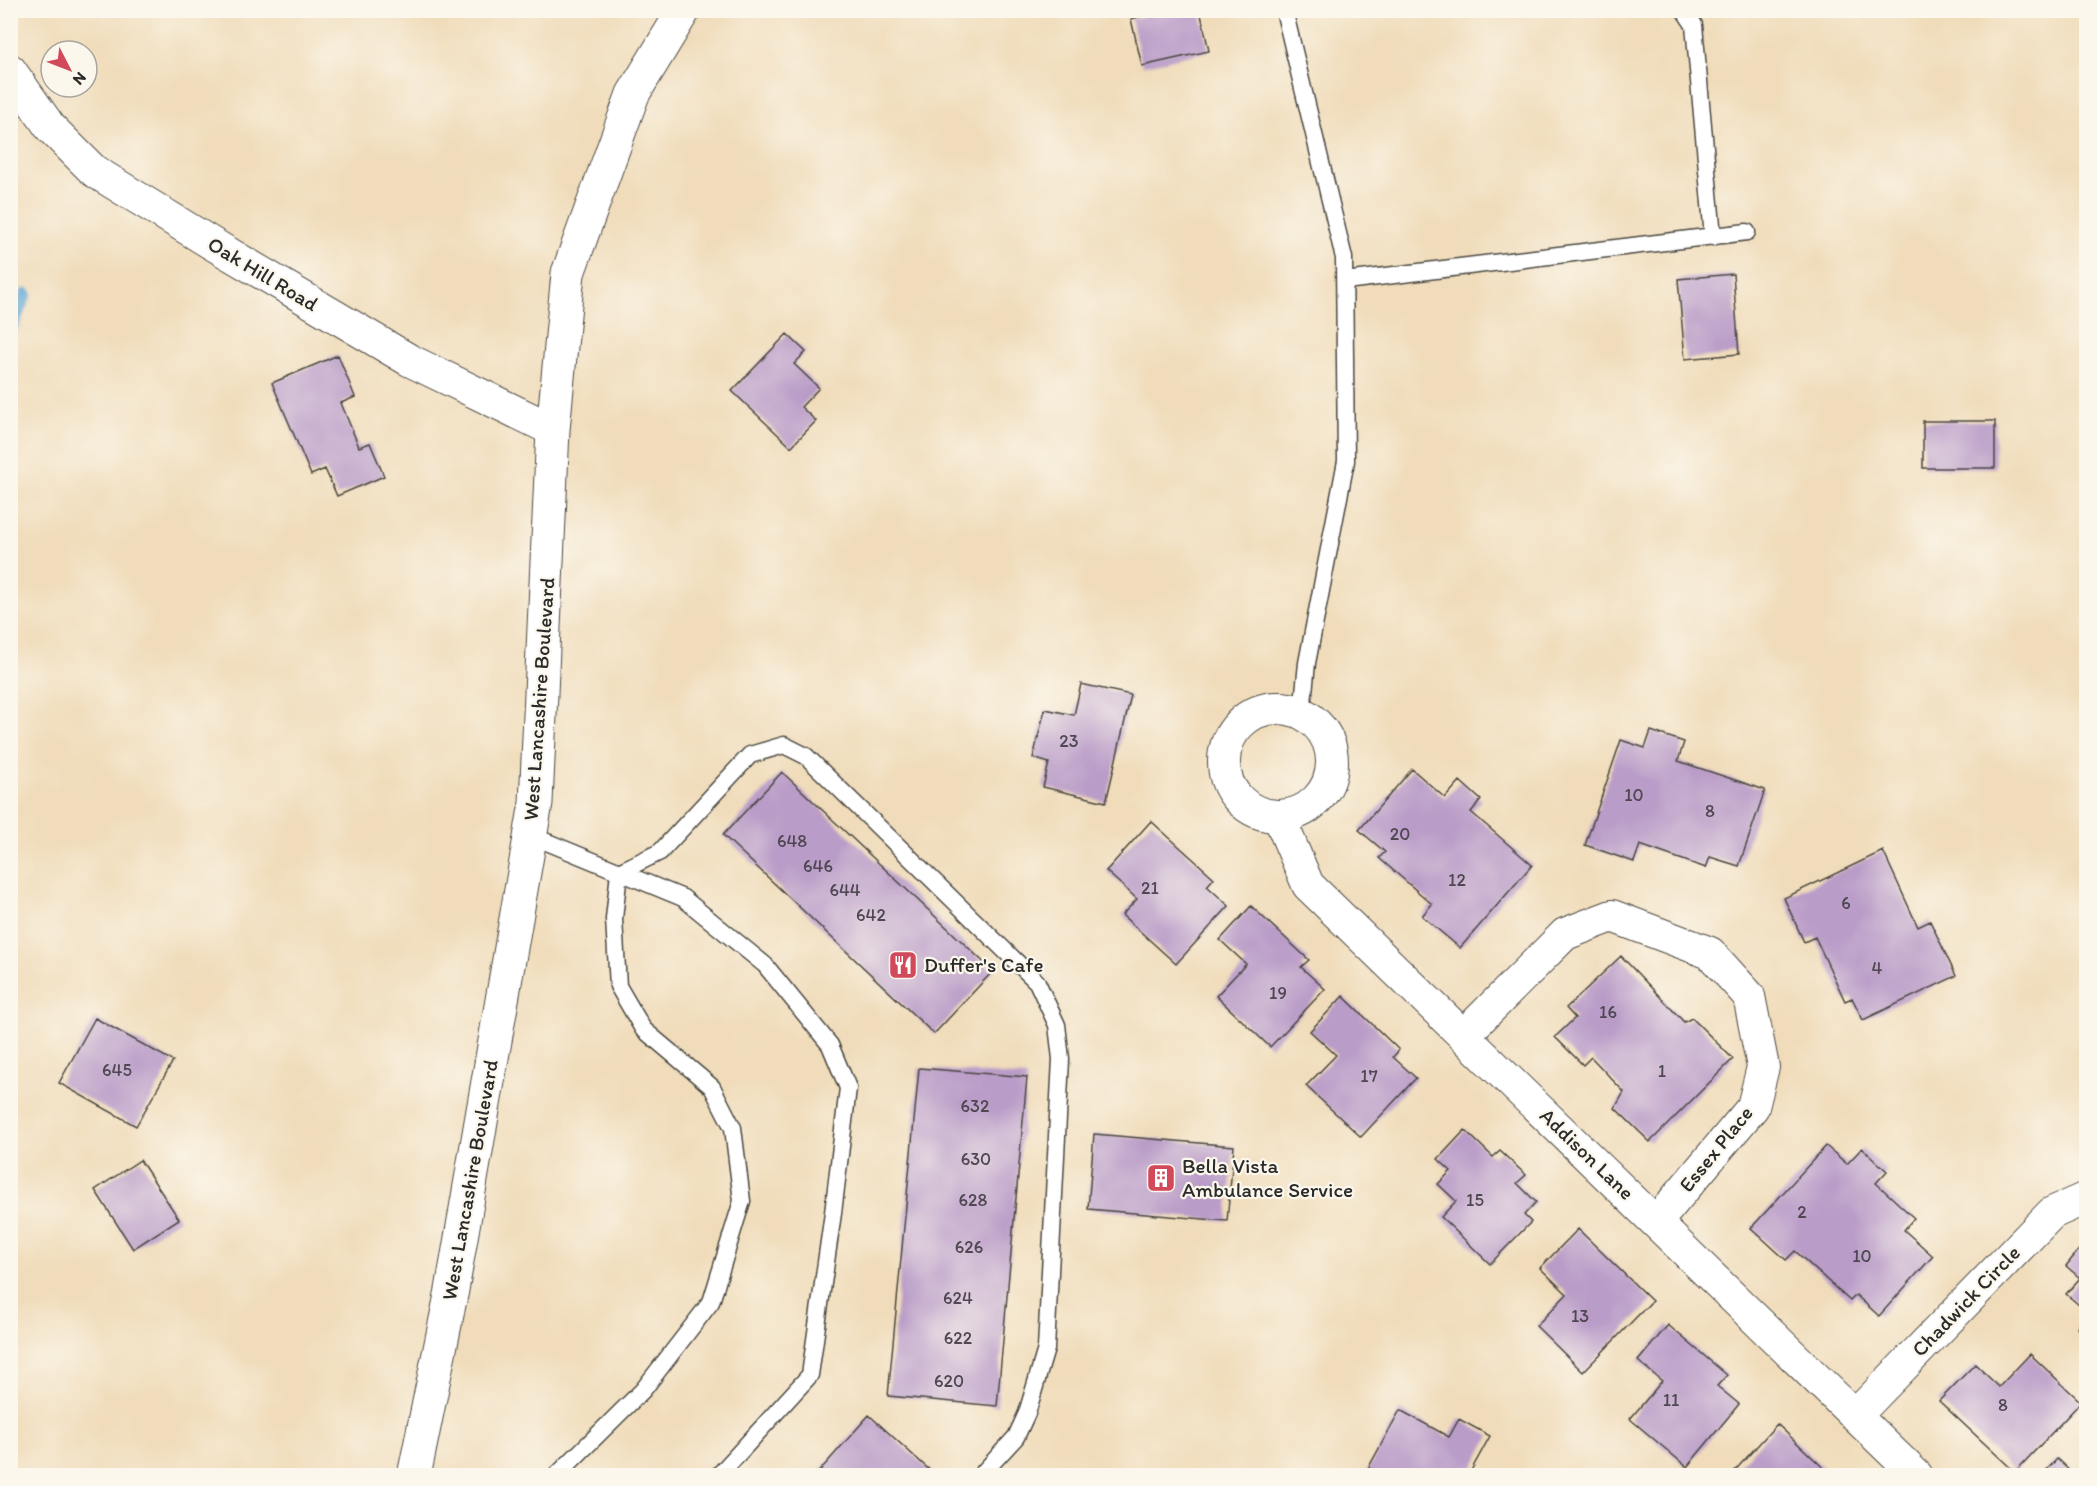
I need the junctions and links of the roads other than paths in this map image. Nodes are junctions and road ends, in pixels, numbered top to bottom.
1 (684, 10) edge
2 (1284, 10) edge
3 (1684, 10) edge
4 (10, 70) edge
5 (1747, 232) dead end
6 (1713, 237) junction
7 (1345, 281) junction
8 (553, 430) junction
9 (1302, 713) junction
10 (1279, 817) junction
11 (530, 835) junction
12 (619, 872) junction
13 (1464, 1035) junction
14 (2086, 1198) edge
15 (1657, 1221) junction
16 (1855, 1416) junction
17 (414, 1476) edge
18 (556, 1476) edge
19 (718, 1476) edge
20 (980, 1476) edge
21 (1917, 1476) edge

1 - 8 main road, West Lancashire Boulevard
2 - 7 lane
3 - 6 lane
4 - 8 street, Oak Hill Road
5 - 6 lane
6 - 7 lane
7 - 9 lane
8 - 11 main road, West Lancashire Boulevard
9 - 10 street
9 - 10 street
10 - 13 street, Addison Lane
11 - 12 lane
11 - 17 main road, West Lancashire Boulevard
12 - 18 lane
12 - 19 lane
12 - 20 lane
13 - 15 street, Addison Lane
13 - 15 street, Essex Place
14 - 16 street, Chadwick Circle
15 - 16 street, Addison Lane
16 - 21 street, Addison Lane

